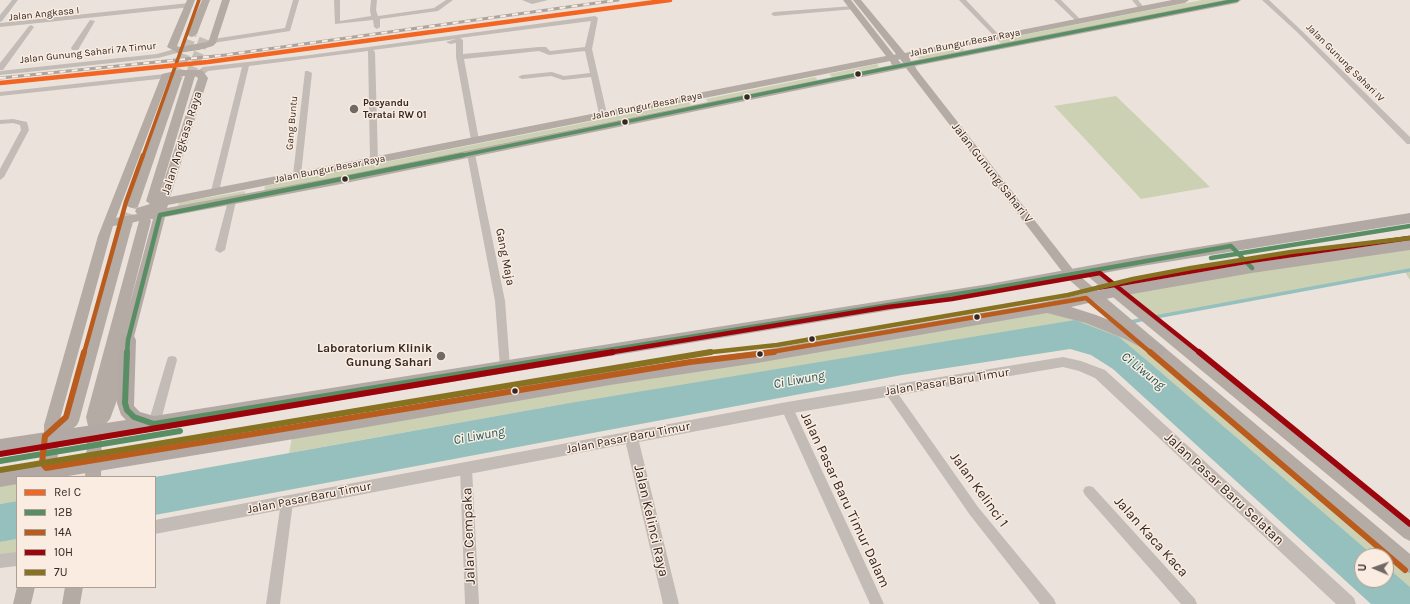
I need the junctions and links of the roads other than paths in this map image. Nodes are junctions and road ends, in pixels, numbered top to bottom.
1 (15, 0) edge
2 (206, 0) edge
3 (218, 0) edge
4 (226, 0) edge
5 (296, 0) edge
6 (337, 0) edge
7 (374, 0) edge
8 (450, 0) edge
9 (525, 0) edge
10 (545, 0) edge
11 (847, 0) edge
12 (962, 0) edge
13 (1057, 0) edge
14 (1135, 0) edge
15 (1185, 0) edge
16 (1237, 0) edge
17 (1265, 0) edge
18 (855, 4) edge
19 (189, 5) edge
20 (1142, 8) junction
21 (774, 14) dead end
22 (375, 18) junction
23 (0, 20) edge
24 (92, 21) junction
25 (1079, 21) junction
26 (0, 25) edge
27 (31, 27) junction
28 (377, 27) dead end
29 (0, 30) edge
30 (192, 34) tunnel mouth
31 (210, 37) junction
32 (998, 37) junction
33 (979, 41) junction
34 (438, 44) dead end
35 (75, 48) dead end
36 (588, 49) junction
37 (986, 49) junction
38 (178, 50) junction
39 (370, 52) dead end
40 (902, 56) junction
41 (460, 57) junction
42 (892, 58) junction
43 (246, 64) junction
44 (898, 66) junction
45 (0, 68) edge
46 (910, 68) junction
47 (821, 72) junction
48 (0, 73) edge
49 (308, 73) dead end
50 (195, 75) junction
51 (593, 75) junction
52 (165, 76) junction
53 (522, 77) dead end
54 (177, 78) tunnel mouth
55 (829, 81) junction
56 (0, 94) edge
57 (603, 114) junction
58 (0, 122) edge
59 (475, 140) junction
60 (1410, 142) edge
61 (471, 154) junction
62 (374, 160) junction
63 (297, 175) junction
64 (0, 177) edge
65 (257, 183) junction
66 (215, 191) junction
67 (256, 196) junction
68 (232, 201) junction
69 (133, 204) tunnel mouth
70 (158, 206) junction
71 (1410, 218) edge
72 (110, 219) junction
73 (146, 221) dead end
74 (126, 225) tunnel mouth
75 (1410, 245) edge
76 (1231, 246) junction
77 (220, 250) dead end
78 (1252, 268) junction
79 (1089, 271) junction
80 (1072, 275) junction
81 (1115, 292) junction
82 (1095, 296) junction
83 (1040, 309) junction
84 (128, 340) junction
85 (1153, 347) junction
86 (172, 360) dead end
87 (505, 367) junction
88 (1100, 374) joint
89 (890, 391) junction
90 (1246, 399) junction
91 (787, 408) junction
92 (1228, 410) junction
93 (154, 424) junction
94 (95, 429) junction
95 (631, 437) junction
96 (52, 438) junction
97 (0, 447) edge
98 (466, 469) junction
99 (94, 471) edge
100 (48, 474) edge
101 (29, 476) edge
102 (16, 477) edge
103 (0, 479) edge
104 (1089, 491) dead end
105 (287, 502) junction
106 (156, 528) edge
107 (1410, 533) edge
108 (16, 559) edge
109 (0, 561) edge
110 (1410, 565) edge
111 (26, 588) edge
112 (74, 588) edge
113 (1341, 602) edge
114 (22, 604) edge
115 (71, 604) edge
116 (273, 604) edge
117 (472, 604) edge
118 (671, 604) edge
119 (876, 604) edge
120 (1049, 604) edge
121 (1190, 604) edge

1 - 23 street
2 - 30 main road
3 - 31 main road
4 - 31 main road
5 - 31 street
6 - 22 street
7 - 22 street
8 - 22 street
9 - 10 street
11 - 18 main road
12 - 32 street
13 - 25 street
14 - 20 street
15 - 20 main road, Jalan Bungur Besar Raya
16 - 37 main road, Jalan Bungur Besar Raya
17 - 60 street, Jalan Gunung Sahari IV
18 - 21 street
18 - 40 main road, Jalan Gunung Sahari V
18 - 42 main road
19 - 24 street, Jalan Angkasa I
19 - 26 street, Jalan Angkasa I
19 - 38 main road
20 - 25 main road, Jalan Bungur Besar Raya
22 - 28 street
24 - 27 street, Jalan Angkasa I
24 - 35 street
25 - 32 main road, Jalan Bungur Besar Raya
27 - 29 street, Jalan Angkasa I
27 - 45 street
31 - 38 main road
32 - 33 main road, Jalan Bungur Besar Raya
33 - 37 main road
33 - 40 main road, Jalan Bungur Besar Raya
34 - 41 street
36 - 41 street
36 - 43 street
36 - 51 street
37 - 46 main road, Jalan Bungur Besar Raya
38 - 48 street, Jalan Gunung Sahari 7A Timur
39 - 62 street
40 - 42 main road, Jalan Bungur Besar Raya
40 - 46 main road, Jalan Gunung Sahari V
41 - 59 street
42 - 44 main road
42 - 47 main road, Jalan Bungur Besar Raya
43 - 50 street
43 - 66 street
44 - 46 main road
44 - 55 main road, Jalan Bungur Besar Raya
46 - 80 main road, Jalan Gunung Sahari V
47 - 55 main road
47 - 57 main road, Jalan Bungur Besar Raya
49 - 63 street, Gang Buntu
50 - 52 main road, Jalan Angkasa Raya
50 - 70 main road, Jalan Angkasa Raya
51 - 53 street
51 - 57 street
52 - 56 street
52 - 72 main road
54 - 69 main road
55 - 61 main road, Jalan Bungur Besar Raya
57 - 59 main road, Jalan Bungur Besar Raya
58 - 64 street
59 - 62 main road, Jalan Bungur Besar Raya
61 - 67 main road, Jalan Bungur Besar Raya
61 - 87 street, Gang Maja
62 - 63 main road, Jalan Bungur Besar Raya
63 - 65 main road, Jalan Bungur Besar Raya
65 - 66 main road, Jalan Bungur Besar Raya
65 - 67 main road
66 - 70 main road, Jalan Bungur Besar Raya
67 - 68 main road, Jalan Bungur Besar Raya
68 - 70 main road, Jalan Bungur Besar Raya
68 - 77 street
70 - 72 main road, Jalan Bungur Besar Raya
70 - 84 main road, Jalan Angkasa Raya
71 - 76 main road
72 - 96 main road
73 - 94 main road
74 - 96 main road
75 - 78 main road
76 - 78 main road
76 - 79 main road
78 - 81 main road
79 - 80 main road
79 - 81 main road
80 - 82 main road, Jalan Gunung Sahari V
80 - 87 main road
81 - 82 main road
81 - 90 main road
82 - 83 main road
82 - 85 main road, Jalan Gunung Sahari V
83 - 85 main road
83 - 99 main road
84 - 93 main road
84 - 94 main road, Jalan Angkasa Raya
85 - 92 main road, Jalan Gunung Sahari V
86 - 93 street
87 - 93 main road
88 - 89 street, Jalan Pasar Baru Timur
88 - 113 street, Jalan Pasar Baru Selatan
89 - 91 street, Jalan Pasar Baru Timur
89 - 120 street, Jalan Kelinci 1
90 - 92 main road
90 - 107 main road
91 - 95 street, Jalan Pasar Baru Timur
91 - 119 street, Jalan Pasar Baru Timur Dalam
92 - 110 main road, Jalan Gunung Sahari V
93 - 94 main road
94 - 96 main road
94 - 99 main road
95 - 98 street, Jalan Pasar Baru Timur
95 - 118 street, Jalan Kelinci Raya
96 - 97 main road
96 - 100 main road
98 - 105 street, Jalan Pasar Baru Timur
98 - 117 street, Jalan Cempaka
99 - 100 main road
100 - 101 main road
102 - 103 main road
104 - 121 street, Jalan Kaca Kaca
105 - 106 street, Jalan Pasar Baru Timur
105 - 116 street
108 - 109 street
111 - 114 main road
112 - 115 main road

